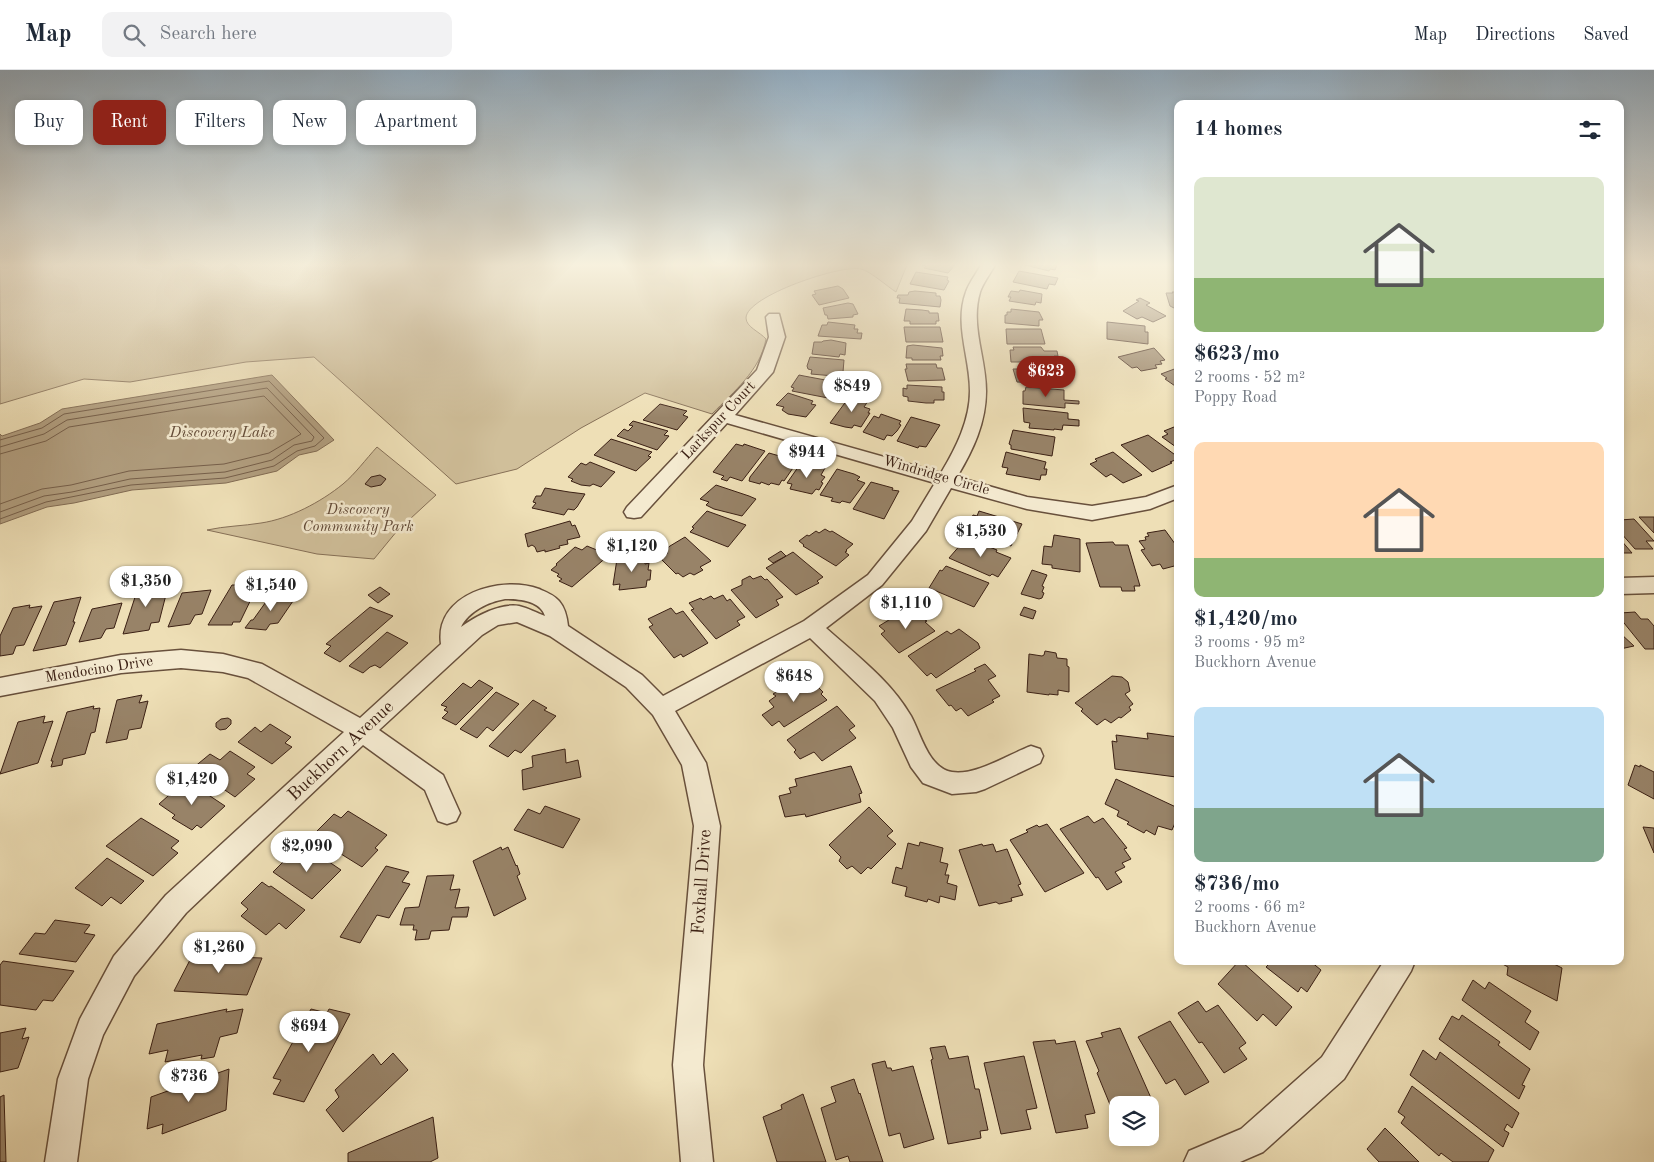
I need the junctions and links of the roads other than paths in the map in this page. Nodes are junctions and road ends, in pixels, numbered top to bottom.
1 (969, 316) edge
2 (774, 317) dead end
3 (724, 417) junction
4 (946, 478) junction
5 (1174, 493) edge
6 (634, 512) dead end
7 (1654, 585) edge
8 (1624, 586) edge
9 (505, 615) joint
10 (812, 627) junction
11 (558, 630) junction
12 (452, 647) junction
13 (0, 687) edge
14 (660, 708) junction
15 (362, 731) junction
16 (1031, 756) dead end
17 (447, 813) dead end
18 (1399, 965) edge
19 (61, 1162) edge
20 (697, 1162) edge
21 (1200, 1162) edge

1 - 4 street
2 - 3 street, Larkspur Court
3 - 4 street, Windridge Circle
3 - 6 street, Larkspur Court
4 - 5 street, Windridge Circle
4 - 10 street
7 - 8 street
9 - 11 street, Foxhall Drive
9 - 12 street, Buckhorn Avenue
10 - 14 street
10 - 16 street
11 - 12 street
11 - 14 street, Foxhall Drive
12 - 15 street, Buckhorn Avenue
13 - 15 street, Mendocino Drive
14 - 20 street, Foxhall Drive
15 - 17 street, Mendocino Drive
15 - 19 street, Buckhorn Avenue
18 - 21 street

